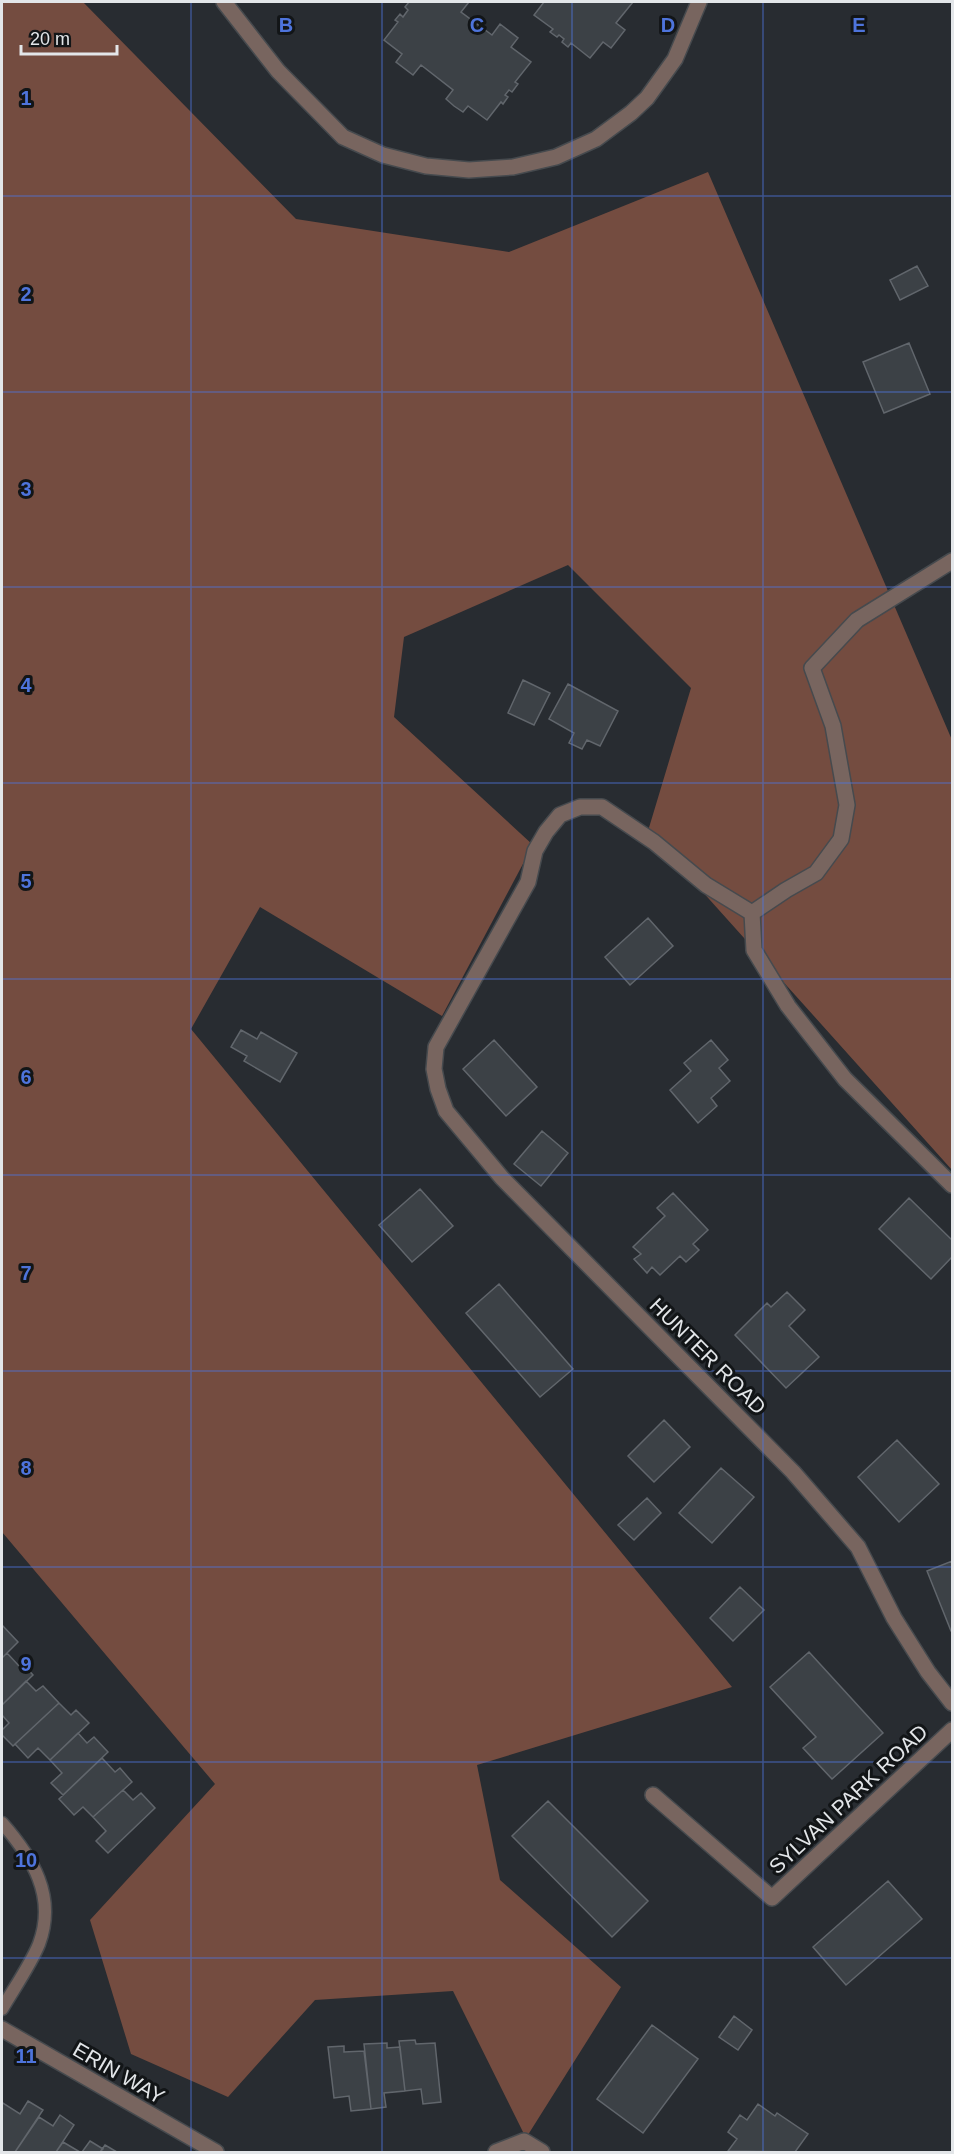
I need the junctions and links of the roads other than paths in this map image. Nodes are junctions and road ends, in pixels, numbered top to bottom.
1 (224, 2) edge
2 (699, 2) edge
3 (952, 561) edge
4 (752, 913) junction
5 (952, 1185) edge
6 (952, 1703) edge
7 (952, 1730) edge
8 (653, 1795) dead end
9 (2, 1823) edge
10 (2, 2009) edge
11 (2, 2029) edge
12 (216, 2152) edge
13 (496, 2152) edge
14 (542, 2152) edge

1 - 2 street
3 - 4 street
4 - 5 street
4 - 6 street, HUNTER ROAD
7 - 8 street, SYLVAN PARK ROAD
9 - 10 lane
11 - 12 street, ERIN WAY
13 - 14 street

